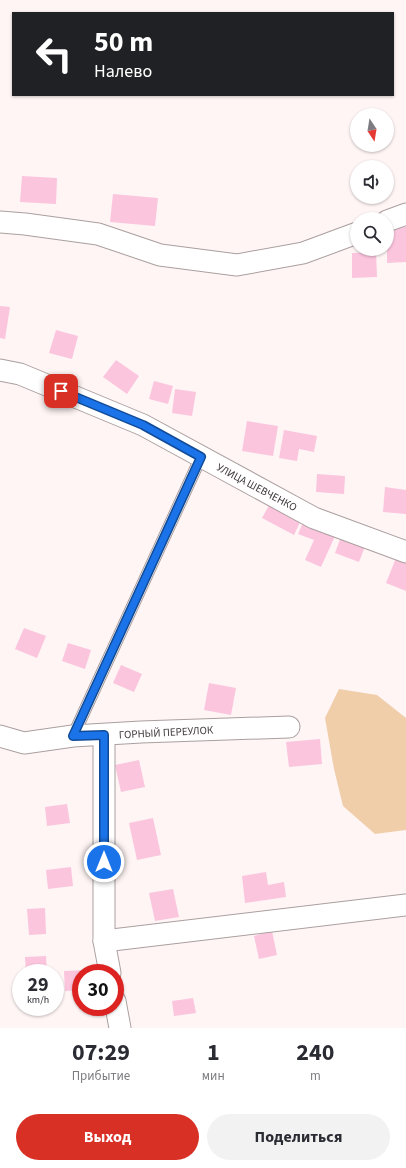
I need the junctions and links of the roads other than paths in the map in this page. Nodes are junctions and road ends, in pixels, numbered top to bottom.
1 (406, 214) edge
2 (394, 218) edge
3 (0, 222) edge
4 (350, 236) edge
5 (0, 370) edge
6 (201, 457) junction
7 (406, 552) edge
8 (289, 727) dead end
9 (104, 735) junction
10 (0, 736) edge
11 (73, 736) junction
12 (406, 905) edge
13 (104, 941) junction
14 (108, 964) edge
15 (118, 1016) edge
16 (120, 1028) edge

1 - 2 street
3 - 4 street
5 - 6 street, УЛИЦА ШЕВЧЕНКО
6 - 7 street, УЛИЦА ШЕВЧЕНКО
6 - 11 lane
8 - 9 street, ГОРНЫЙ ПЕРЕУЛОК
9 - 11 street
9 - 13 street, ГОРНЫЙ ПЕРЕУЛОК
10 - 11 street
12 - 13 street
13 - 14 street, ГОРНЫЙ ПЕРЕУЛОК
15 - 16 street

